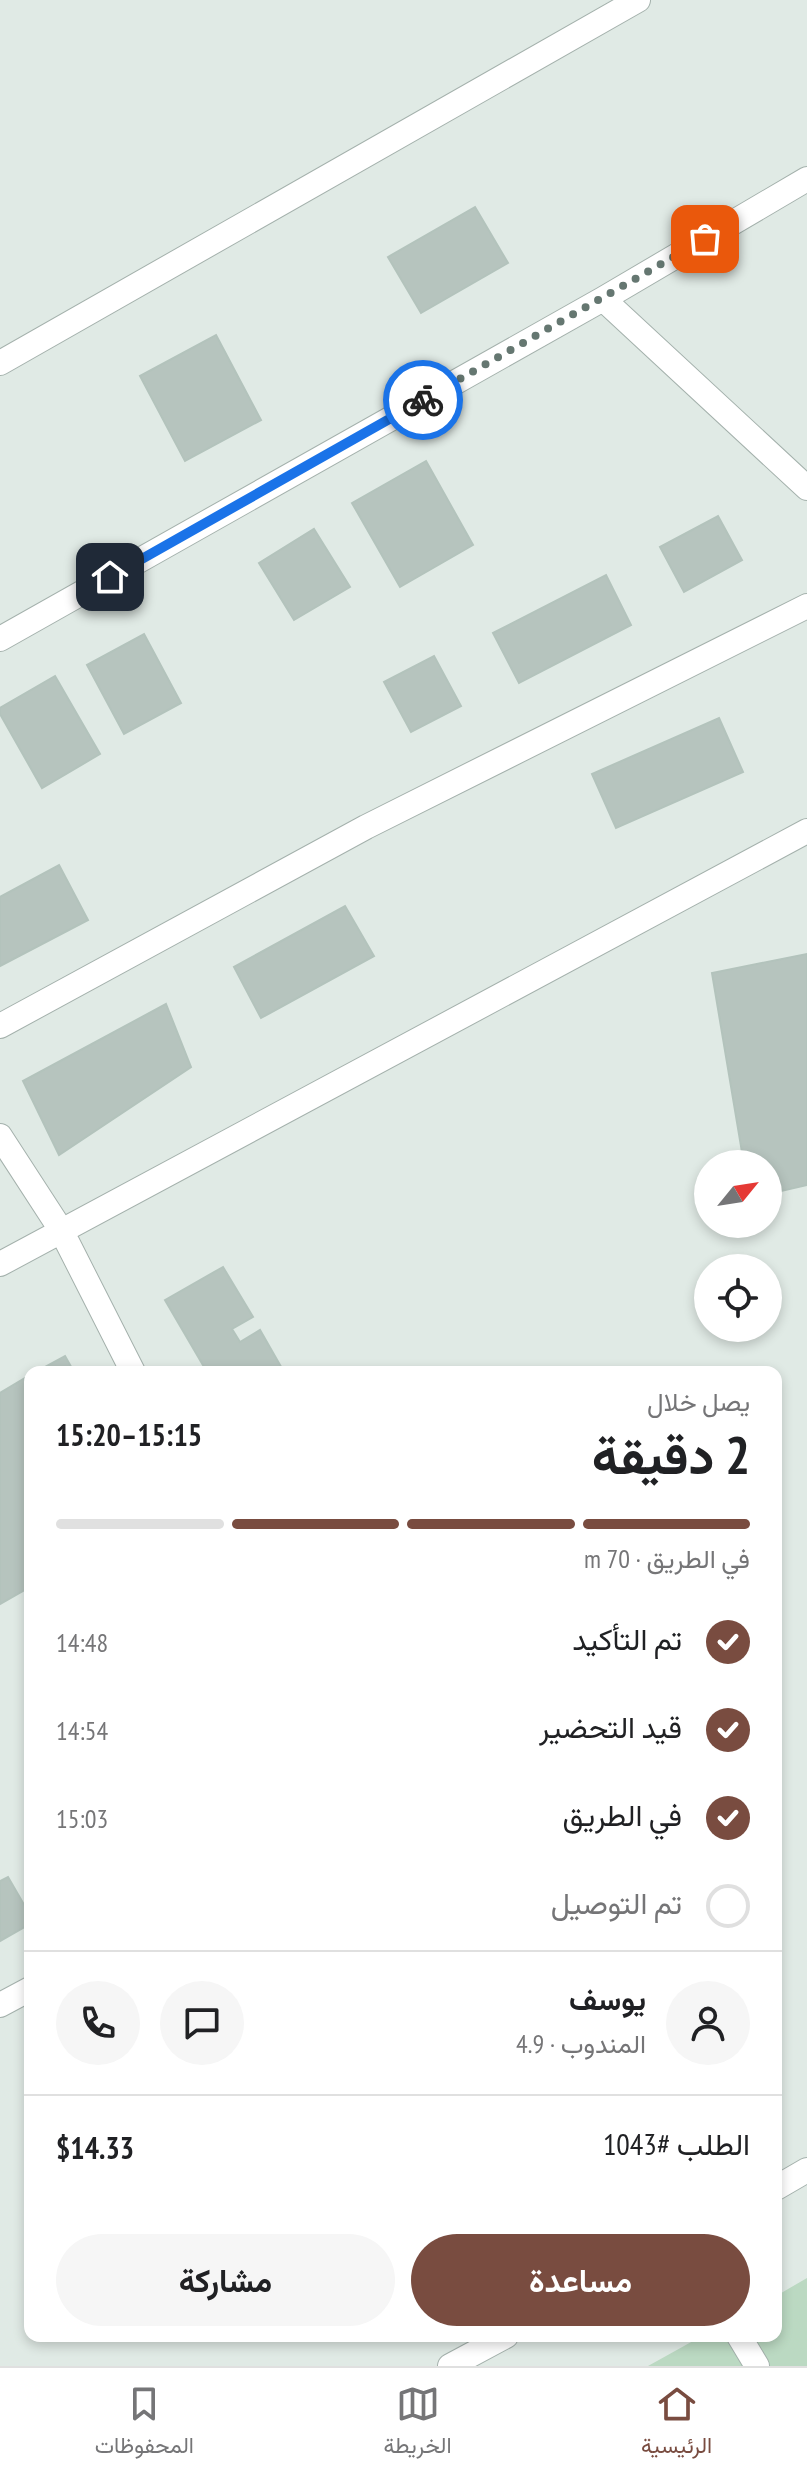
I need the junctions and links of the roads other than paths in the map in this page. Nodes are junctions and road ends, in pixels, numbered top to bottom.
1 (638, 0) edge
2 (807, 179) edge
3 (603, 299) junction
4 (0, 363) edge
5 (807, 488) edge
6 (807, 606) edge
7 (0, 639) edge
8 (807, 831) edge
9 (0, 1026) edge
10 (0, 1136) edge
11 (61, 1230) junction
12 (0, 1264) edge
13 (130, 1366) edge
14 (24, 1992) edge
15 (0, 2005) edge
16 (807, 2170) edge
17 (782, 2185) edge
18 (495, 2342) edge
19 (743, 2342) edge
20 (450, 2366) edge
21 (757, 2366) edge

1 - 4 street
2 - 3 street
3 - 5 street
3 - 7 street
6 - 9 street
8 - 11 street
10 - 11 street
11 - 12 street
11 - 13 street
14 - 15 street
16 - 17 street
18 - 20 street
19 - 21 street

